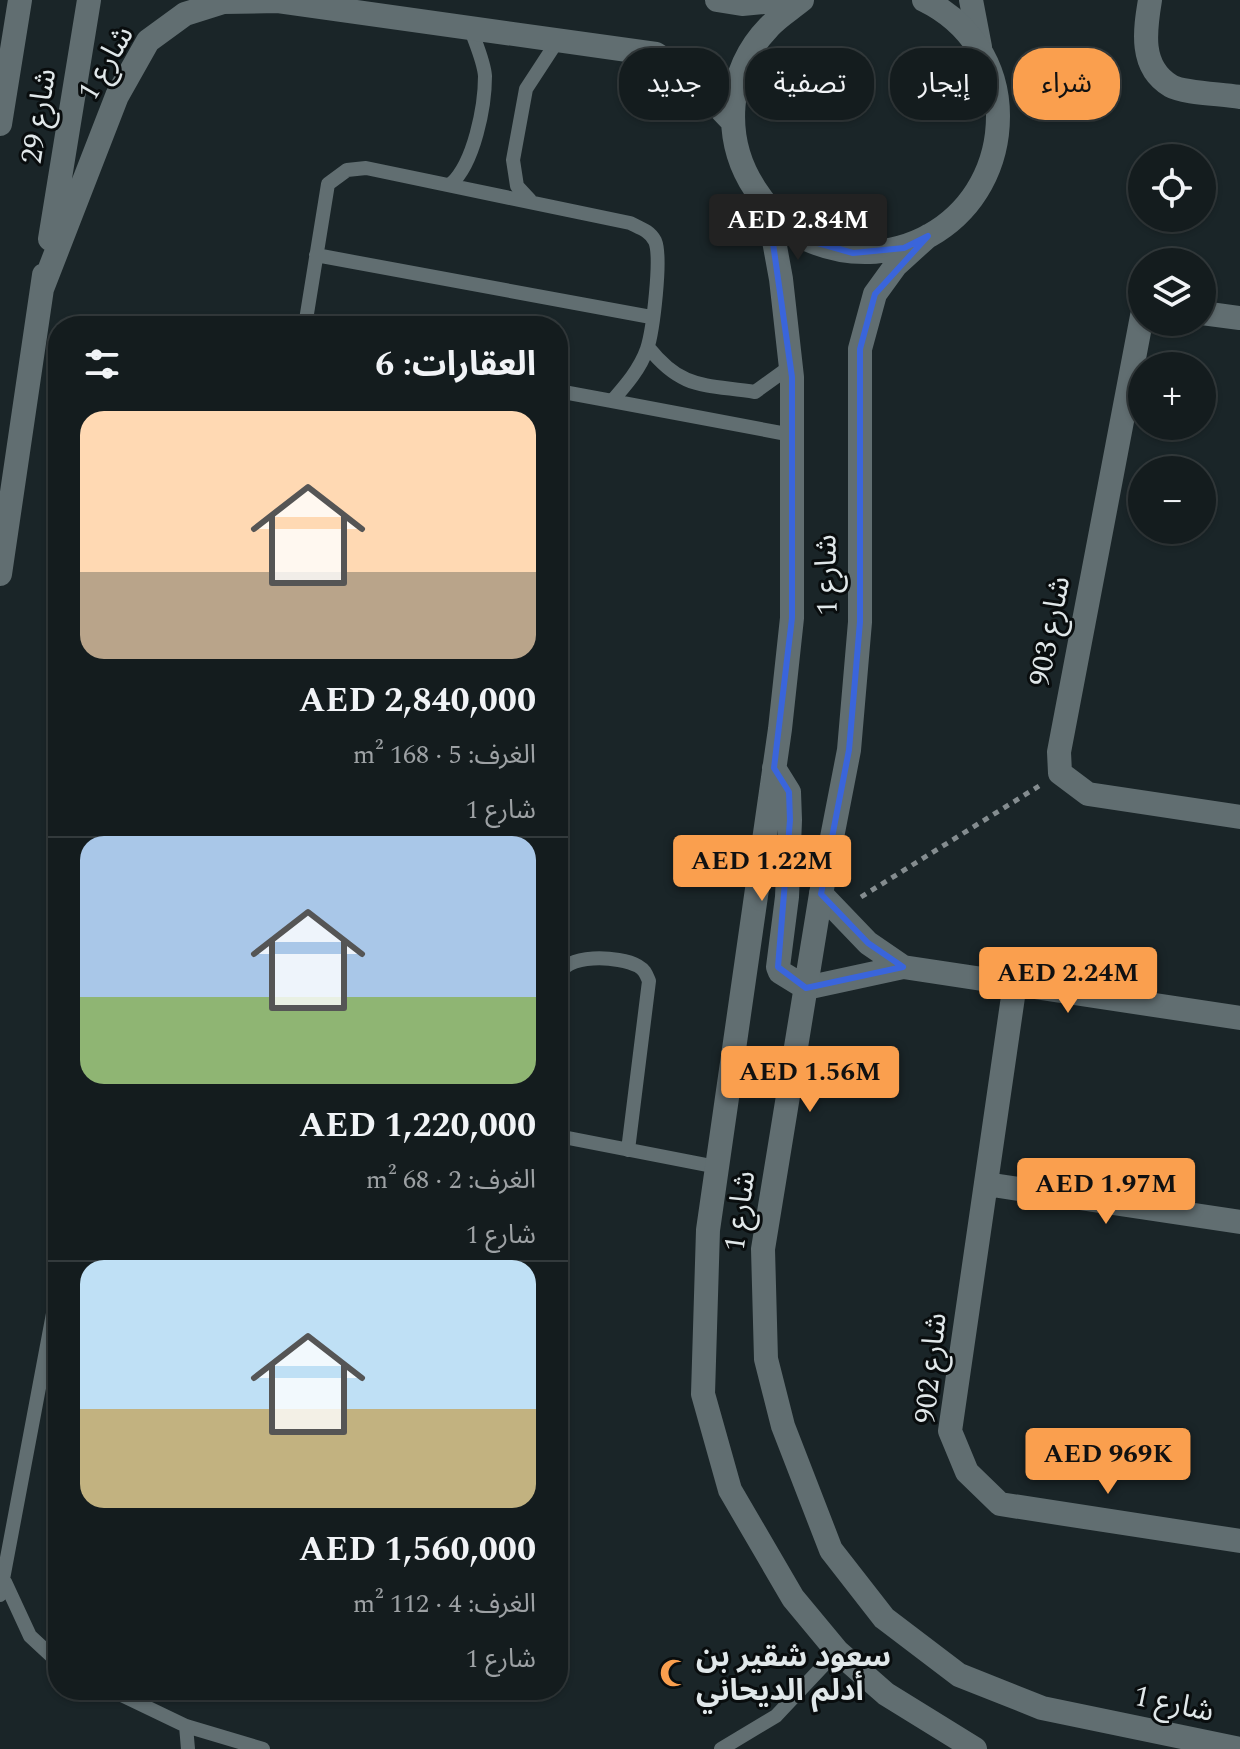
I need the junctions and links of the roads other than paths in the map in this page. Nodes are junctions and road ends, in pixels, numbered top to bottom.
1 (20, 0) edge
2 (89, 0) edge
3 (717, 0) edge
4 (784, 0) edge
5 (802, 0) edge
6 (924, 0) edge
7 (971, 0) edge
8 (1150, 0) edge
9 (470, 27) junction
10 (558, 40) junction
11 (980, 47) junction
12 (1240, 97) edge
13 (730, 119) junction
14 (0, 124) edge
15 (451, 184) junction
16 (531, 200) junction
17 (768, 208) junction
18 (928, 236) junction
19 (316, 255) junction
20 (42, 289) junction
21 (1216, 315) edge
22 (307, 316) edge
23 (651, 317) junction
24 (1240, 318) edge
25 (1138, 336) edge
26 (648, 347) junction
27 (791, 366) junction
28 (568, 393) edge
29 (612, 401) junction
30 (792, 435) junction
31 (0, 574) edge
32 (774, 768) junction
33 (1240, 817) edge
34 (829, 903) junction
35 (568, 962) edge
36 (903, 967) junction
37 (1015, 983) junction
38 (806, 988) junction
39 (1240, 1018) edge
40 (568, 1138) edge
41 (628, 1150) junction
42 (717, 1167) junction
43 (986, 1184) junction
44 (1240, 1222) edge
45 (48, 1338) edge
46 (1240, 1541) edge
47 (3, 1569) edge
48 (0, 1595) edge
49 (837, 1651) junction
50 (48, 1653) edge
51 (132, 1700) edge
52 (186, 1726) junction
53 (188, 1749) edge
54 (263, 1749) edge
55 (721, 1749) edge
56 (975, 1749) edge
57 (1240, 1749) edge

1 - 14 street, شارع 29
2 - 20 street, شارع 29
3 - 4 street
5 - 13 street
6 - 11 street
7 - 11 street
8 - 12 street
9 - 10 street, شارع 1
9 - 15 lane
9 - 20 street, شارع 1
10 - 13 street, شارع 1
10 - 16 lane
11 - 18 street
13 - 17 street
15 - 16 lane
15 - 19 lane
16 - 23 lane
17 - 18 street
17 - 27 street, شارع 1
18 - 34 street, شارع 1
19 - 22 lane
19 - 23 lane
20 - 31 street, شارع 29
21 - 24 street
23 - 26 lane
25 - 33 street, شارع 903
26 - 27 lane
26 - 29 lane
27 - 30 street, شارع 1
28 - 29 lane
29 - 30 lane
30 - 32 street, شارع 1
32 - 38 street
32 - 42 street, شارع 1
34 - 36 street
34 - 38 street, شارع 1
35 - 41 lane
36 - 37 street
36 - 38 street
37 - 39 street
37 - 43 street, شارع 902
38 - 57 street, شارع 1
40 - 41 lane
41 - 42 lane
42 - 49 street, شارع 1
43 - 44 street
43 - 46 street, شارع 902
45 - 47 lane
47 - 48 lane
47 - 50 lane
49 - 55 lane
49 - 56 street, شارع 1
51 - 52 lane
52 - 53 lane
52 - 54 lane

